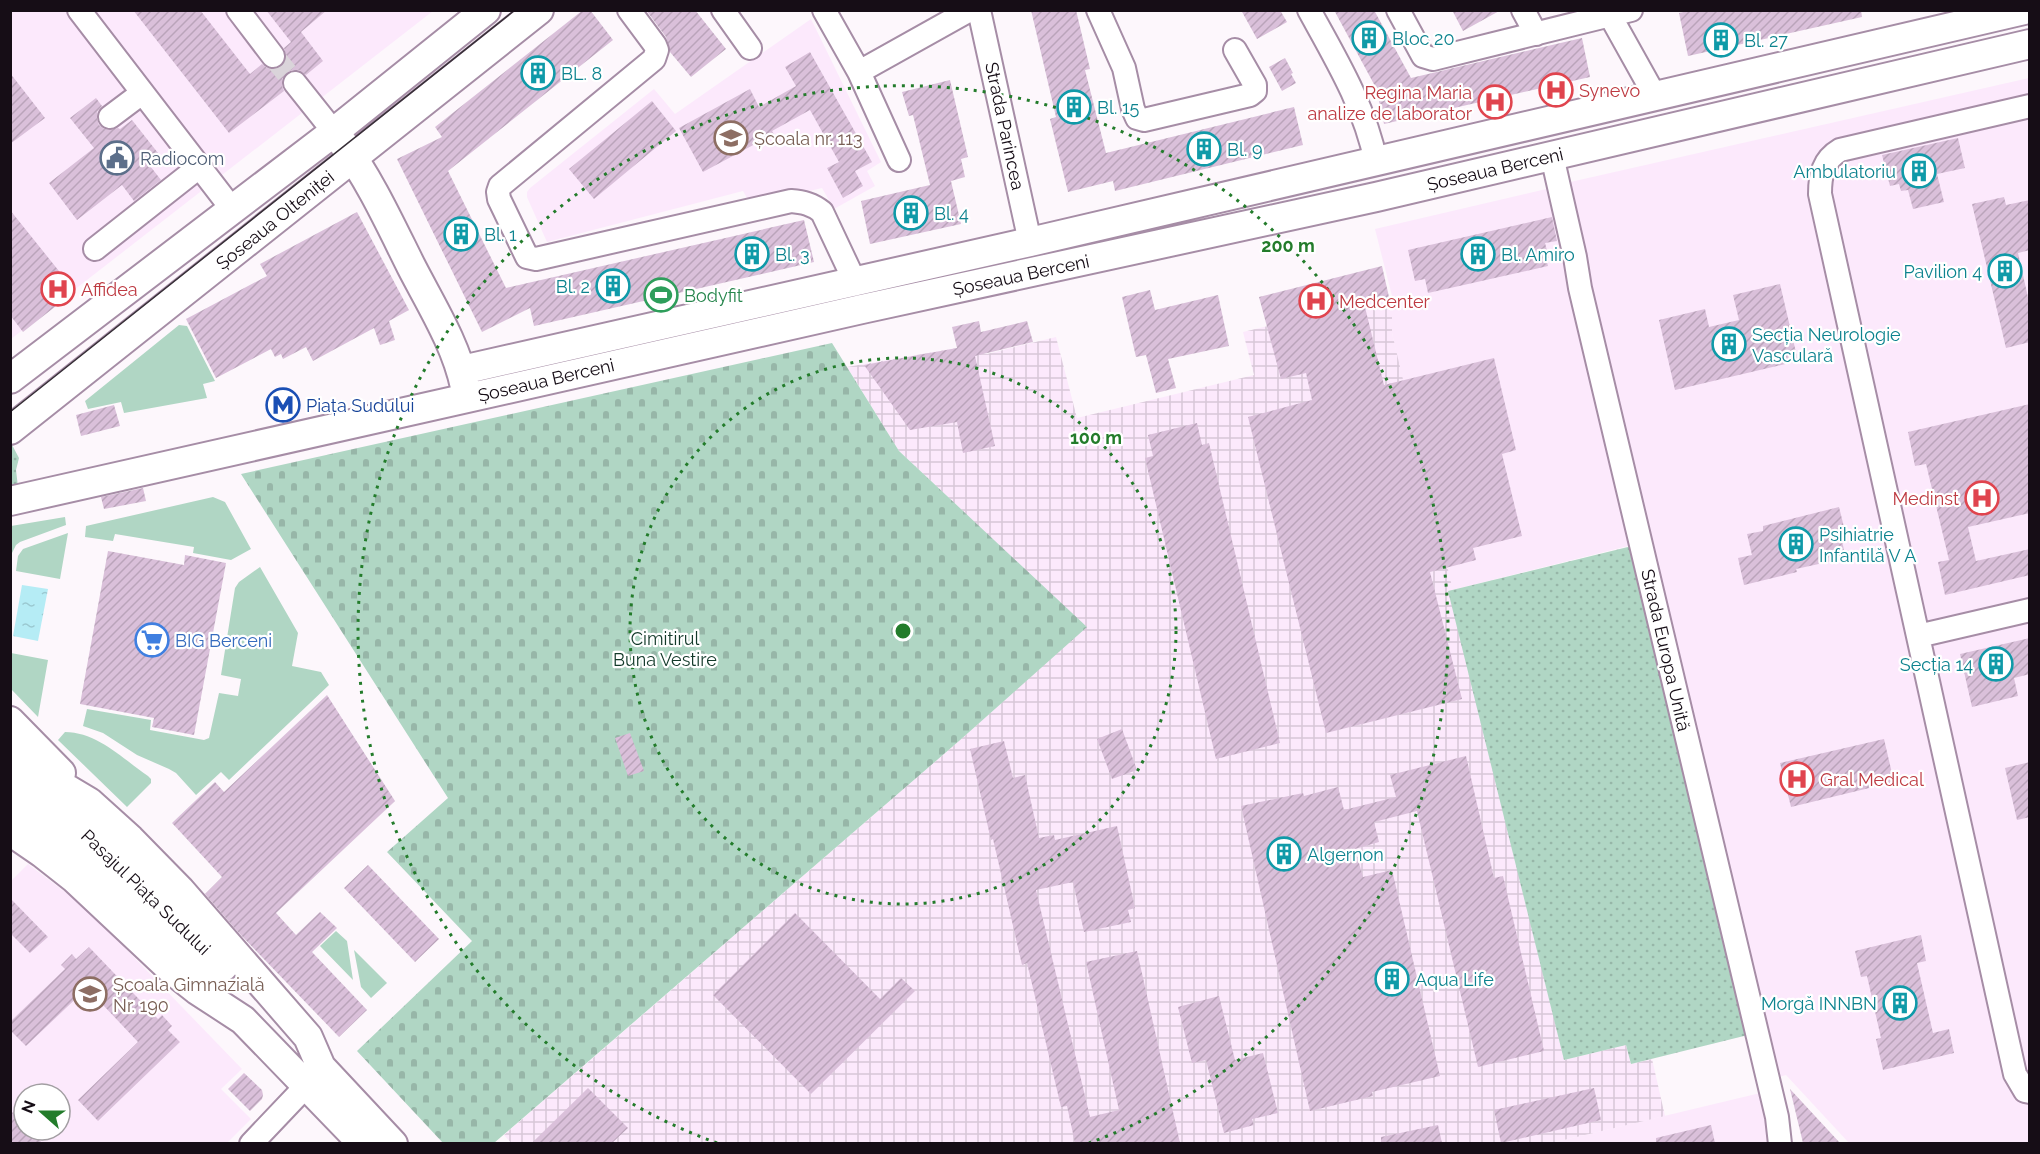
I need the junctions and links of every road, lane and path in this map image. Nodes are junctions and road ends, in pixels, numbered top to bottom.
1 (79, 10) edge
2 (238, 10) edge
3 (486, 10) edge
4 (539, 10) edge
5 (629, 10) edge
6 (723, 10) edge
7 (824, 10) edge
8 (970, 10) edge
9 (979, 10) edge
10 (1098, 10) edge
11 (1309, 10) edge
12 (1398, 10) edge
13 (1523, 10) edge
14 (1616, 12) edge
15 (2011, 12) edge
16 (1536, 34) junction
17 (2030, 44) edge
18 (750, 48) dead end
19 (1235, 50) dead end
20 (273, 56) tunnel mouth
21 (859, 72) junction
22 (295, 83) tunnel mouth
23 (142, 93) junction
24 (1655, 96) junction
25 (2030, 106) edge
26 (110, 117) dead end
27 (333, 132) junction
28 (1552, 156) junction
29 (353, 158) junction
30 (898, 160) dead end
31 (1376, 162) junction
32 (199, 167) junction
33 (1206, 201) junction
34 (232, 209) junction
35 (1213, 233) junction
36 (1030, 242) junction
37 (94, 249) dead end
38 (855, 282) junction
39 (462, 370) junction
40 (10, 379) edge
41 (468, 398) junction
42 (10, 430) edge
43 (10, 501) edge
44 (2030, 610) edge
45 (1918, 636) junction
46 (10, 721) edge
47 (10, 755) edge
48 (10, 782) edge
49 (89, 802) junction
50 (10, 806) edge
51 (10, 831) edge
52 (243, 1020) junction
53 (314, 1076) junction
54 (2030, 1092) edge
55 (251, 1143) edge
56 (363, 1143) edge
57 (393, 1143) edge
58 (1780, 1143) edge

1 - 23 street
2 - 20 street
3 - 27 main road, Șoseaua Olteniței
4 - 29 main road, Șoseaua Olteniței
5 - 38 street
6 - 18 street
7 - 21 street
8 - 21 street
9 - 36 street, Strada Parincea
10 - 19 street
11 - 31 street
12 - 16 street
13 - 16 street
14 - 16 street
14 - 24 street
15 - 24 main road, Șoseaua Berceni
17 - 28 main road, Șoseaua Berceni
21 - 30 street
22 - 27 street
23 - 26 street
23 - 32 street
24 - 31 main road, Șoseaua Berceni
25 - 45 street
27 - 29 main road
27 - 34 main road, Șoseaua Olteniței
28 - 35 main road, Șoseaua Berceni
28 - 58 street, Strada Europa Unită
29 - 39 main road
29 - 42 main road, Șoseaua Olteniței
31 - 33 main road, Șoseaua Berceni
32 - 34 street
32 - 37 street
33 - 35 main road
33 - 36 main road, Șoseaua Berceni
34 - 40 main road, Șoseaua Olteniței
35 - 41 main road, Șoseaua Berceni
36 - 38 main road, Șoseaua Berceni
38 - 39 main road, Șoseaua Berceni
39 - 41 main road
41 - 43 main road, Șoseaua Berceni
44 - 45 street
45 - 54 street
46 - 49 main road
47 - 49 main road
48 - 53 main road, Pasajul Piața Sudului
49 - 53 main road
50 - 52 main road, Pasajul Piața Sudului
51 - 52 main road
52 - 53 main road
53 - 55 street
53 - 56 main road
53 - 57 main road

